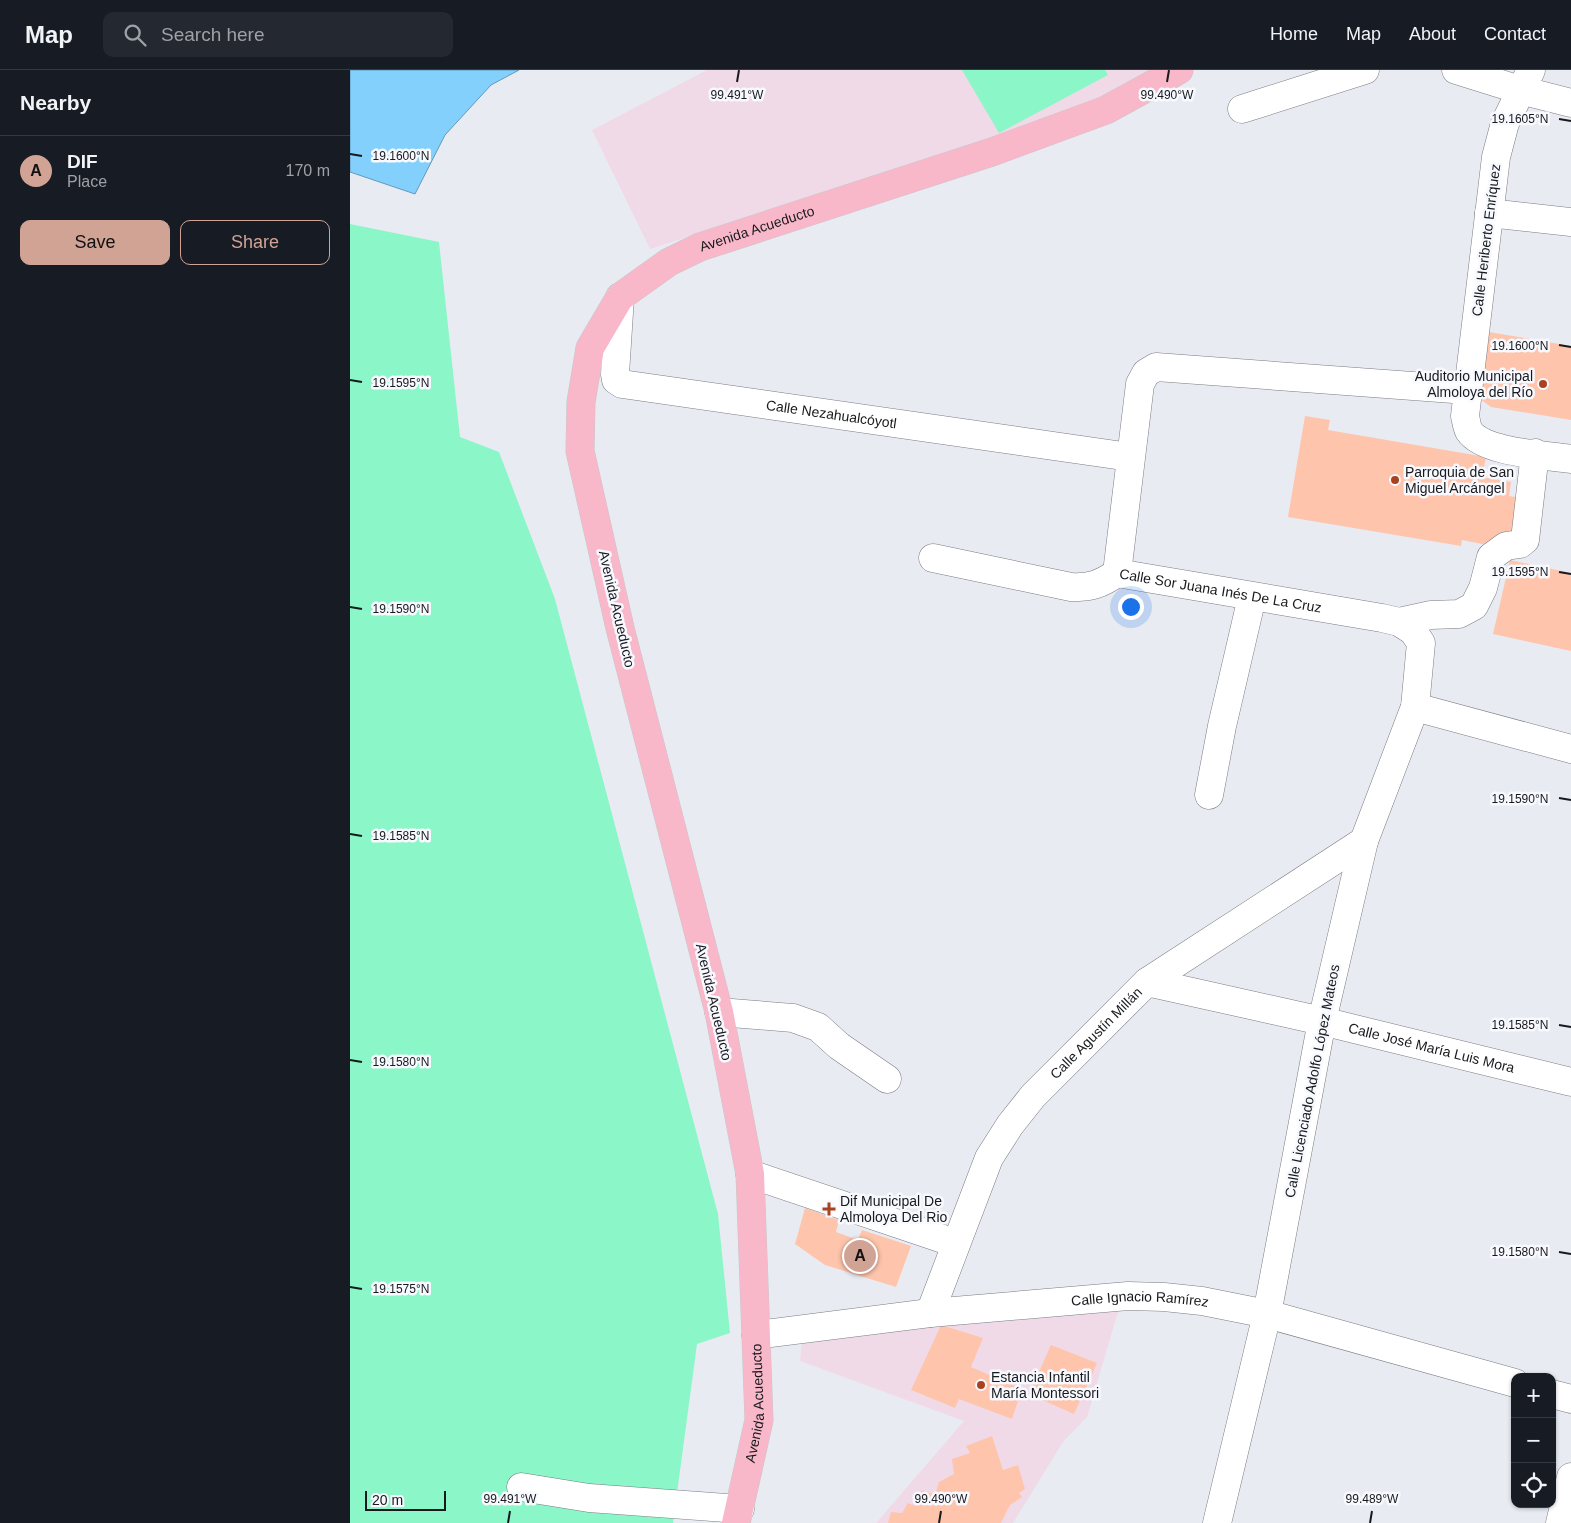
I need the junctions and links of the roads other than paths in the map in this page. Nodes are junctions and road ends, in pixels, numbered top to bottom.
1 (1179, 70) edge
2 (1365, 70) edge
3 (1456, 70) edge
4 (1526, 80) edge
5 (1571, 103) edge
6 (1242, 109) dead end
7 (1489, 213) junction
8 (1571, 222) edge
9 (620, 297) junction
10 (1466, 403) junction
11 (1535, 453) junction
12 (1130, 457) junction
13 (1571, 459) edge
14 (933, 558) dead end
15 (1117, 572) junction
16 (1252, 597) junction
17 (1399, 622) junction
18 (1415, 707) junction
19 (1571, 748) edge
20 (1209, 795) dead end
21 (1364, 841) junction
22 (1147, 982) junction
23 (719, 1012) junction
24 (1322, 1021) junction
25 (887, 1079) dead end
26 (1571, 1082) edge
27 (750, 1174) junction
28 (955, 1243) junction
29 (930, 1313) junction
30 (1267, 1314) junction
31 (756, 1335) junction
32 (1511, 1382) edge
33 (1556, 1395) edge
34 (1571, 1399) edge
35 (1571, 1478) edge
36 (521, 1487) dead end
37 (738, 1516) edge
38 (1217, 1523) edge
39 (1560, 1523) edge

1 - 9 main road, Avenida Acueducto
2 - 6 street
3 - 4 street
4 - 5 street
4 - 7 street, Calle Heriberto Enríquez
7 - 8 street
7 - 10 street, Calle Heriberto Enríquez
9 - 12 street, Calle Nezahualcóyotl
9 - 23 main road, Avenida Acueducto
10 - 11 street
10 - 12 street, Calle Sor Juana Inés De La Cruz
11 - 13 street
11 - 17 street
12 - 15 street, Calle Sor Juana Inés De La Cruz
14 - 15 street
15 - 16 street, Calle Sor Juana Inés De La Cruz
16 - 17 street, Calle Sor Juana Inés De La Cruz
16 - 20 street
17 - 18 street, Calle Licenciado Adolfo López Mateos
18 - 19 street
18 - 21 street, Calle Licenciado Adolfo López Mateos
21 - 22 street, Calle Agustín Millán
21 - 24 street, Calle Licenciado Adolfo López Mateos
22 - 24 street, Calle José María Luis Mora
22 - 28 street, Calle Agustín Millán
23 - 25 street
23 - 27 main road, Avenida Acueducto
24 - 26 street, Calle José María Luis Mora
24 - 30 street, Calle Licenciado Adolfo López Mateos
27 - 28 street
27 - 31 main road, Avenida Acueducto
28 - 29 street, Calle Agustín Millán
29 - 30 street, Calle Ignacio Ramírez
29 - 31 street, Calle Ignacio Ramírez
30 - 32 street, Calle Ignacio Ramírez
30 - 38 street, Calle Licenciado Adolfo López Mateos
31 - 37 main road, Avenida Acueducto
33 - 34 street
35 - 39 street
36 - 37 street

